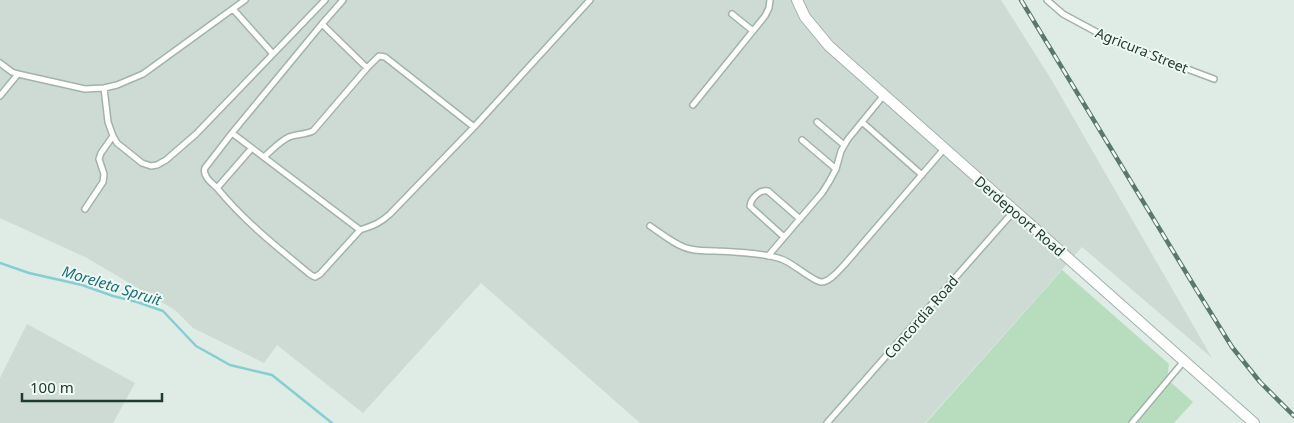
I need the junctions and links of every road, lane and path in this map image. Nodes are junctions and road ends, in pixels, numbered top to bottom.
1 (245, 0) edge
2 (326, 0) edge
3 (344, 0) edge
4 (590, 0) edge
5 (770, 0) edge
6 (797, 0) edge
7 (1047, 0) edge
8 (234, 9) junction
9 (732, 14) dead end
10 (322, 24) junction
11 (753, 31) junction
12 (273, 54) junction
13 (0, 63) edge
14 (368, 68) junction
15 (18, 74) junction
16 (1214, 79) dead end
17 (104, 88) junction
18 (884, 95) junction
19 (0, 96) edge
20 (693, 105) dead end
21 (817, 122) dead end
22 (862, 122) junction
23 (474, 127) junction
24 (232, 133) junction
25 (112, 136) junction
26 (802, 140) dead end
27 (844, 145) junction
28 (251, 149) junction
29 (944, 149) junction
30 (264, 157) junction
31 (836, 169) junction
32 (922, 175) junction
33 (217, 188) junction
34 (85, 210) dead end
35 (1014, 211) junction
36 (800, 219) junction
37 (650, 226) dead end
38 (360, 230) junction
39 (784, 237) junction
40 (768, 256) junction
41 (1184, 361) junction
42 (827, 423) edge
43 (1132, 423) edge
44 (1254, 423) edge

1 - 8 lane
2 - 12 lane
3 - 10 lane
4 - 23 lane
5 - 11 lane
6 - 18 street, Derdepoort Road
7 - 16 lane, Agricura Street
8 - 12 lane
8 - 17 lane
9 - 11 lane
10 - 14 lane
10 - 24 lane
11 - 20 lane
12 - 25 lane
13 - 15 lane
14 - 23 lane
14 - 30 lane
15 - 17 lane
15 - 19 lane
17 - 25 lane
18 - 22 lane
18 - 29 street, Derdepoort Road
21 - 27 lane
22 - 27 lane
22 - 32 lane
23 - 38 lane
24 - 28 lane
24 - 33 lane
25 - 34 lane
26 - 31 lane
27 - 31 lane
28 - 30 lane
28 - 33 lane
29 - 32 lane
29 - 35 street, Derdepoort Road
30 - 38 lane
31 - 36 lane
32 - 40 lane
33 - 38 lane
35 - 41 street, Derdepoort Road
35 - 42 lane, Concordia Road
36 - 39 lane
36 - 39 lane
37 - 40 lane
39 - 40 lane
41 - 43 lane
41 - 44 street, Derdepoort Road

